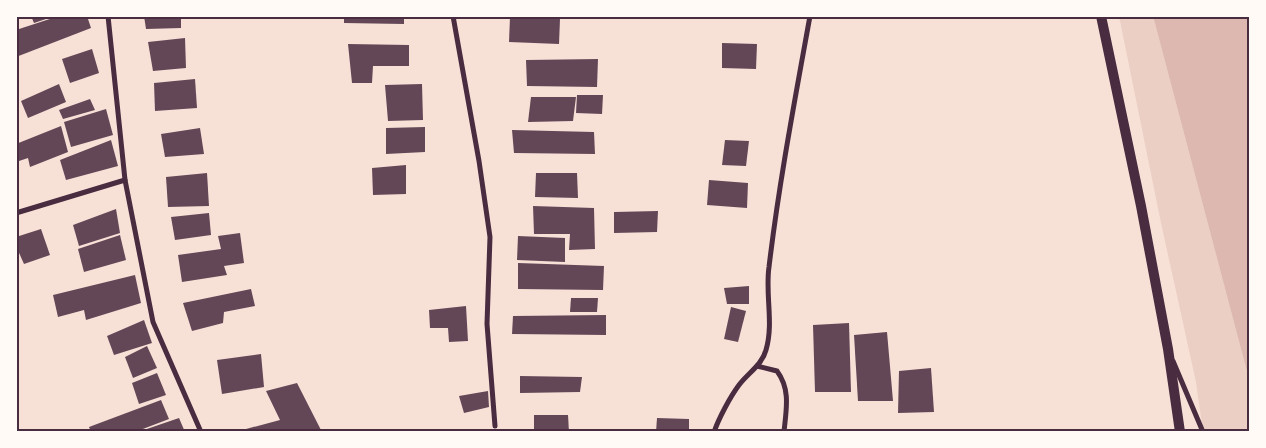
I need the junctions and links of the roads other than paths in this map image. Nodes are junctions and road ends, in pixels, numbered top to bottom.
1 (108, 16) edge
2 (453, 16) edge
3 (810, 16) edge
4 (1102, 16) edge
5 (125, 180) junction
6 (16, 213) edge
7 (1168, 349) junction
8 (757, 366) junction
9 (496, 426) dead end
10 (201, 432) edge
11 (714, 432) edge
12 (784, 432) edge
13 (1180, 432) edge
14 (1203, 432) edge

1 - 5 street
2 - 9 street
3 - 8 street
4 - 7 main road
5 - 6 street
5 - 10 street
7 - 13 main road
7 - 14 street
8 - 11 street
8 - 12 street

